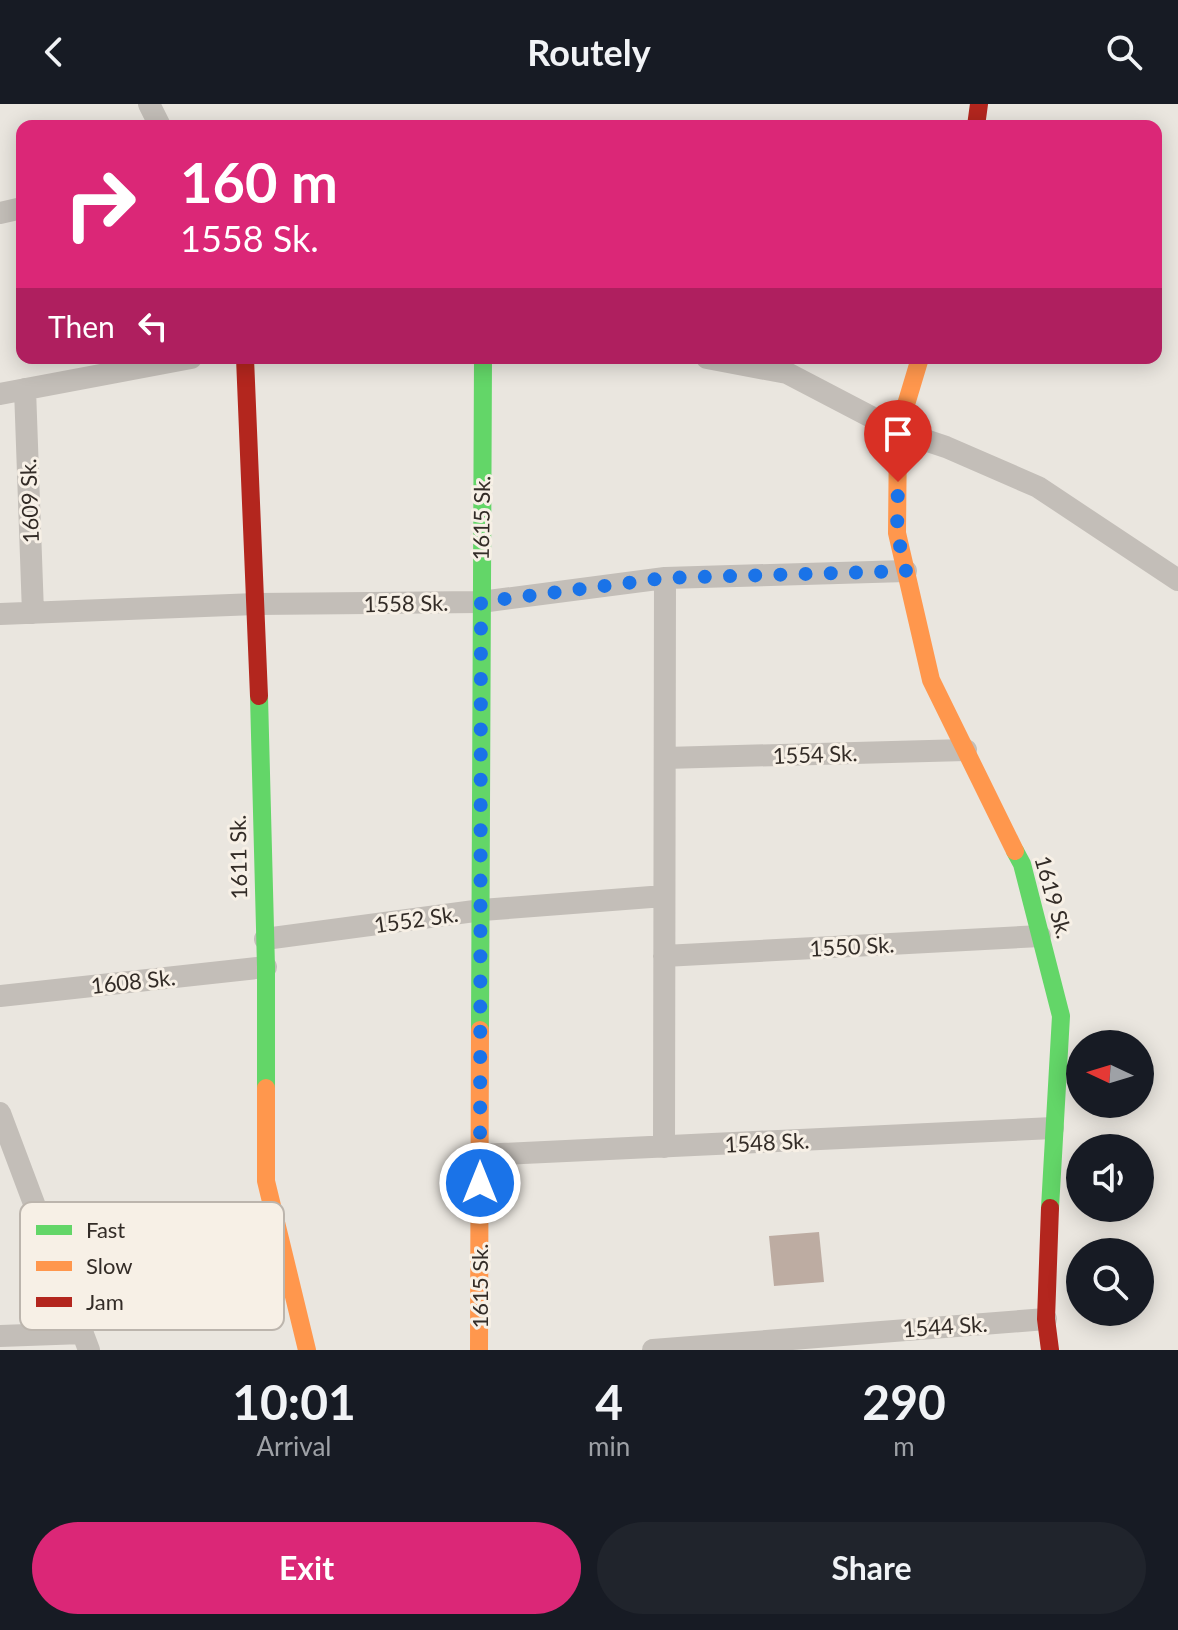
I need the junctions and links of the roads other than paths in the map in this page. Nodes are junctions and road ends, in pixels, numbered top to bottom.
1 (159, 364) edge
2 (245, 364) edge
3 (483, 364) edge
4 (739, 364) edge
5 (918, 364) edge
6 (25, 389) junction
7 (0, 394) edge
8 (898, 431) junction
9 (906, 571) junction
10 (665, 578) junction
11 (1178, 580) edge
12 (481, 602) junction
13 (256, 604) junction
14 (33, 613) junction
15 (0, 614) edge
16 (966, 750) junction
17 (665, 758) junction
18 (664, 896) junction
19 (482, 910) junction
20 (1040, 936) junction
21 (265, 939) junction
22 (664, 956) junction
23 (266, 967) junction
24 (0, 996) edge
25 (0, 1113) edge
26 (1053, 1128) junction
27 (664, 1147) junction
28 (480, 1155) junction
29 (33, 1202) edge
30 (271, 1202) edge
31 (284, 1255) edge
32 (1046, 1319) junction
33 (0, 1336) edge
34 (86, 1342) edge
35 (718, 1347) edge
36 (307, 1350) edge
37 (479, 1350) edge
38 (653, 1350) edge
39 (1050, 1350) edge

1 - 6 street
2 - 13 street, 1611 Sk.
3 - 12 street, 1615 Sk.
4 - 8 street
5 - 8 street, 1619 Sk.
6 - 7 street
6 - 14 street, 1609 Sk.
8 - 9 street, 1619 Sk.
8 - 11 street
9 - 10 street, 1558 Sk.
9 - 16 street, 1619 Sk.
10 - 12 street, 1558 Sk.
10 - 17 street
12 - 13 street, 1558 Sk.
12 - 19 street, 1615 Sk.
13 - 14 street, 1558 Sk.
13 - 21 street, 1611 Sk.
14 - 15 street, 1558 Sk.
16 - 17 street, 1554 Sk.
16 - 20 street, 1619 Sk.
17 - 18 street
18 - 19 street, 1552 Sk.
18 - 22 street
19 - 21 street, 1552 Sk.
19 - 28 street, 1615 Sk.
20 - 22 street, 1550 Sk.
20 - 26 street, 1619 Sk.
21 - 23 street, 1611 Sk.
22 - 27 street
23 - 24 street, 1608 Sk.
23 - 30 street, 1611 Sk.
25 - 29 street
26 - 27 street, 1548 Sk.
26 - 32 street, 1619 Sk.
27 - 28 street, 1548 Sk.
28 - 37 street, 1615 Sk.
31 - 36 street, 1611 Sk.
32 - 35 street, 1544 Sk.
32 - 39 street, 1619 Sk.
33 - 34 street
35 - 38 street, 1544 Sk.

